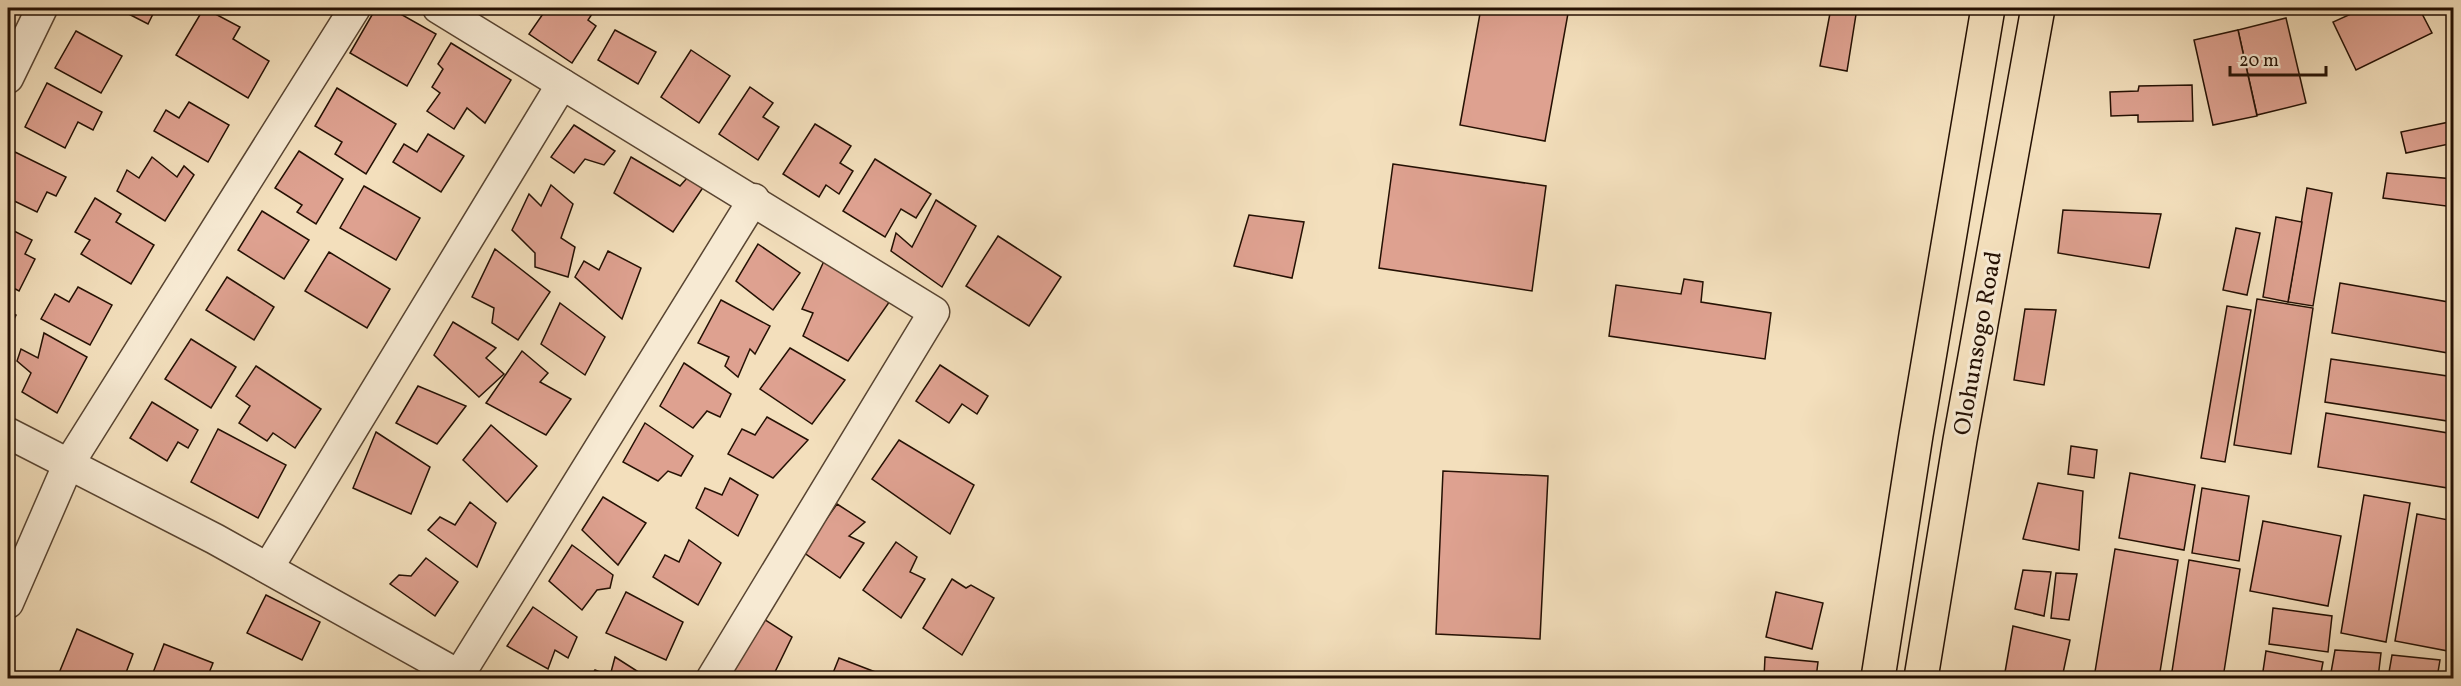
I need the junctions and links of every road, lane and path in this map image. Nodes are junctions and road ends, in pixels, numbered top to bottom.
1 (355, 8) edge
2 (438, 8) edge
3 (1988, 8) edge
4 (2038, 8) edge
5 (27, 20) edge
6 (8, 78) edge
7 (562, 84) junction
8 (754, 199) junction
9 (8, 433) edge
10 (1916, 435) junction
11 (1960, 440) junction
12 (68, 465) junction
13 (268, 568) junction
14 (8, 603) edge
15 (461, 677) edge
16 (712, 678) edge
17 (1878, 678) edge
18 (1921, 678) edge

1 - 12 street
2 - 7 street
3 - 10 main road, Olohunsogo Road
4 - 11 main road, Olohunsogo Road
5 - 6 street
7 - 8 street
7 - 13 street
8 - 15 street
8 - 16 street
9 - 12 street
10 - 11 main road
10 - 17 main road, Olohunsogo Road
11 - 18 main road, Olohunsogo Road
12 - 13 street
12 - 14 street
13 - 15 street

